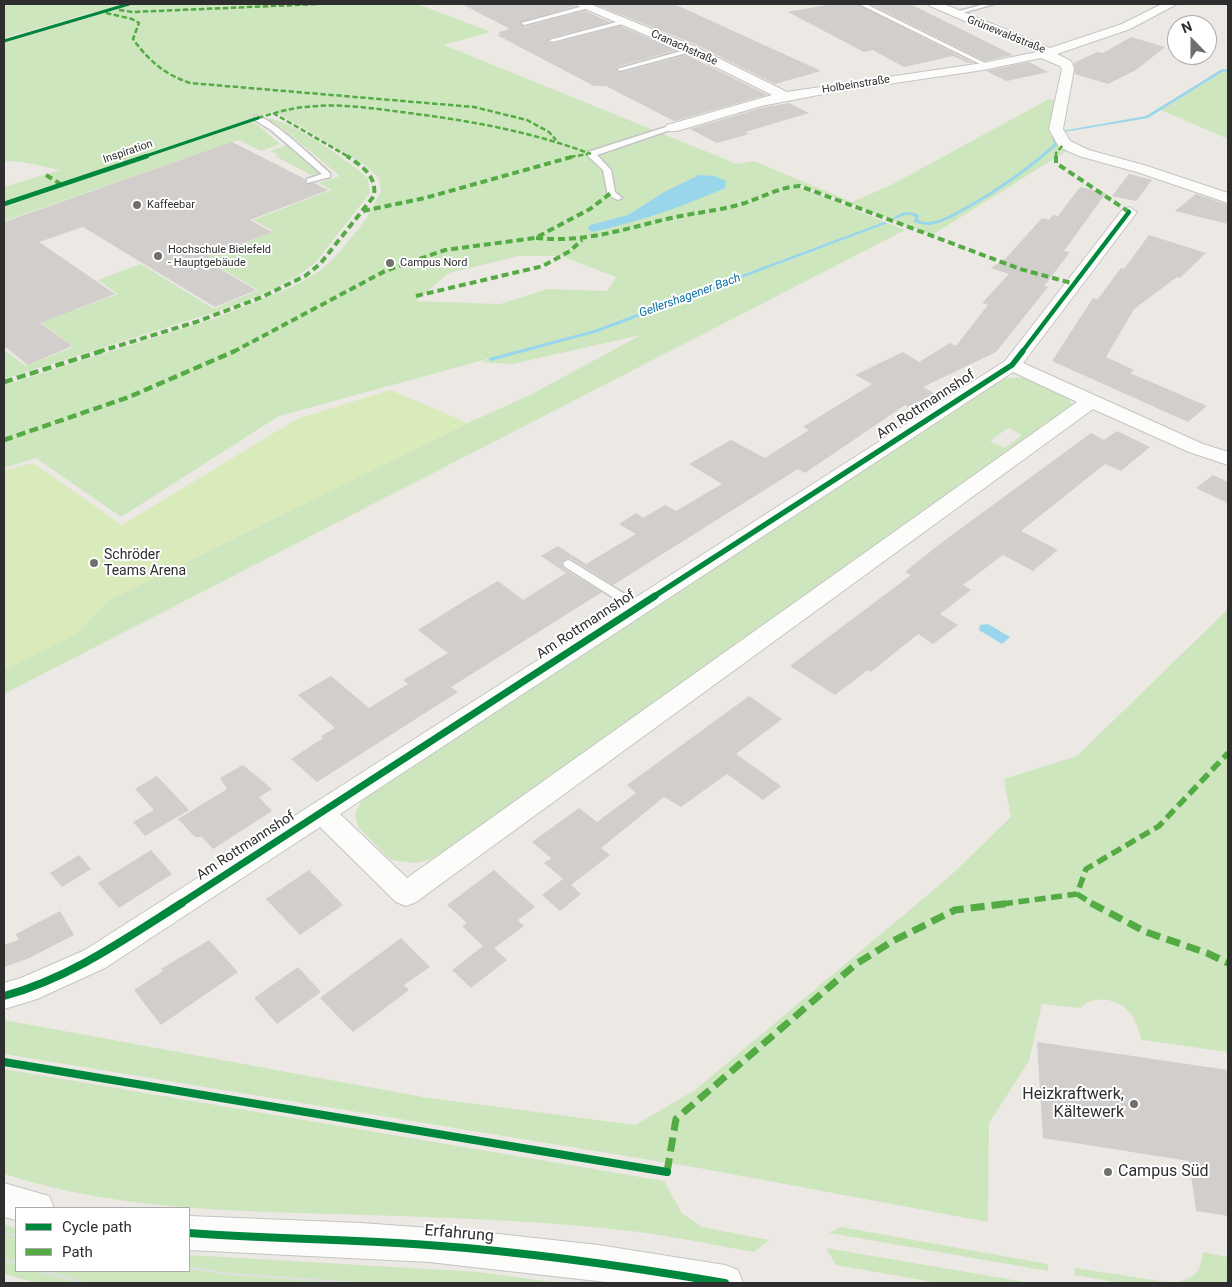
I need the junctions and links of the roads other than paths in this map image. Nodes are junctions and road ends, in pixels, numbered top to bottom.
1 (862, 4) edge
2 (934, 4) edge
3 (991, 4) edge
4 (1171, 4) edge
5 (584, 5) edge
6 (955, 14) junction
7 (624, 22) junction
8 (524, 23) dead end
9 (552, 40) dead end
10 (692, 50) junction
11 (1047, 54) junction
12 (986, 65) junction
13 (620, 69) dead end
14 (785, 96) junction
15 (258, 118) dead end
16 (672, 128) joint
17 (310, 181) dead end
18 (618, 198) dead end
19 (1228, 198) edge
20 (1129, 212) dead end
21 (1012, 365) junction
22 (1092, 400) junction
23 (1228, 459) edge
24 (569, 564) dead end
25 (637, 607) junction
26 (322, 813) junction
27 (4, 996) edge
28 (4, 1200) edge
29 (33, 1207) edge
30 (190, 1233) edge
31 (725, 1283) edge

1 - 12 lane
2 - 6 street, Grünewaldstraße
3 - 6 lane
4 - 11 street, Holbeinstraße
5 - 7 street, Cranachstraße
5 - 8 lane
6 - 11 street, Grünewaldstraße
7 - 9 lane
7 - 10 street, Cranachstraße
10 - 13 lane
10 - 14 street, Cranachstraße
11 - 12 street, Holbeinstraße
11 - 19 street
12 - 14 street, Holbeinstraße
14 - 16 street, Holbeinstraße
15 - 17 lane
16 - 18 lane
20 - 21 street, Am Rottmannshof
21 - 22 street
21 - 25 street, Am Rottmannshof
22 - 23 street
22 - 26 street
24 - 25 lane
25 - 26 street, Am Rottmannshof
26 - 27 street, Am Rottmannshof
28 - 29 street
30 - 31 street, Erfahrung

